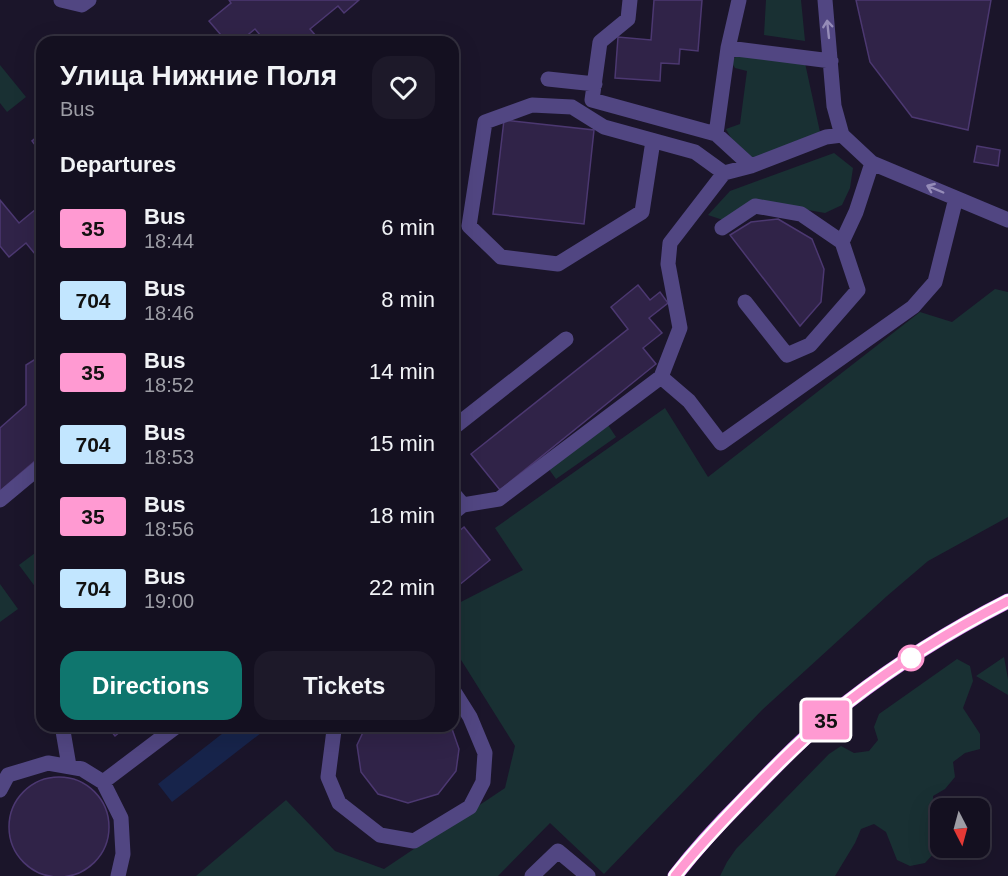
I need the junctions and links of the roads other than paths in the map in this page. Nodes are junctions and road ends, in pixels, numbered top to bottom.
1 (61, 0) edge
2 (89, 0) edge
3 (630, 0) edge
4 (739, 0) edge
5 (825, 0) edge
6 (729, 48) junction
7 (831, 61) junction
8 (548, 79) dead end
9 (594, 84) junction
10 (716, 134) junction
11 (842, 135) junction
12 (653, 141) junction
13 (872, 163) junction
14 (751, 166) junction
15 (724, 173) junction
16 (956, 198) junction
17 (1008, 220) edge
18 (722, 228) dead end
19 (842, 242) junction
20 (746, 302) dead end
21 (566, 339) dead end
22 (661, 377) junction
23 (459, 423) edge
24 (36, 470) edge
25 (0, 500) edge
26 (459, 504) edge
27 (1007, 602) edge
28 (459, 700) edge
29 (63, 732) edge
30 (169, 732) edge
31 (334, 732) edge
32 (69, 766) junction
33 (103, 782) junction
34 (0, 790) edge
35 (677, 875) edge
36 (118, 876) edge
37 (532, 876) edge
38 (588, 876) edge

1 - 2 street
3 - 9 street
4 - 6 street
7 -> 5 street
6 - 7 street
6 - 10 street
7 - 11 street
8 - 9 street
9 - 10 street
10 - 14 street
11 - 13 street
11 - 14 street
12 - 12 street
12 - 15 street
16 -> 13 street
13 - 19 street
14 - 15 street
15 - 22 street
16 - 17 street
16 - 22 street
18 - 19 street
19 - 20 street
21 - 23 street
22 - 26 street
24 - 25 street
27 - 35 main road
28 - 31 street
29 - 32 street
30 - 33 street
32 - 33 street
32 - 34 street
33 - 36 street
37 - 38 street

